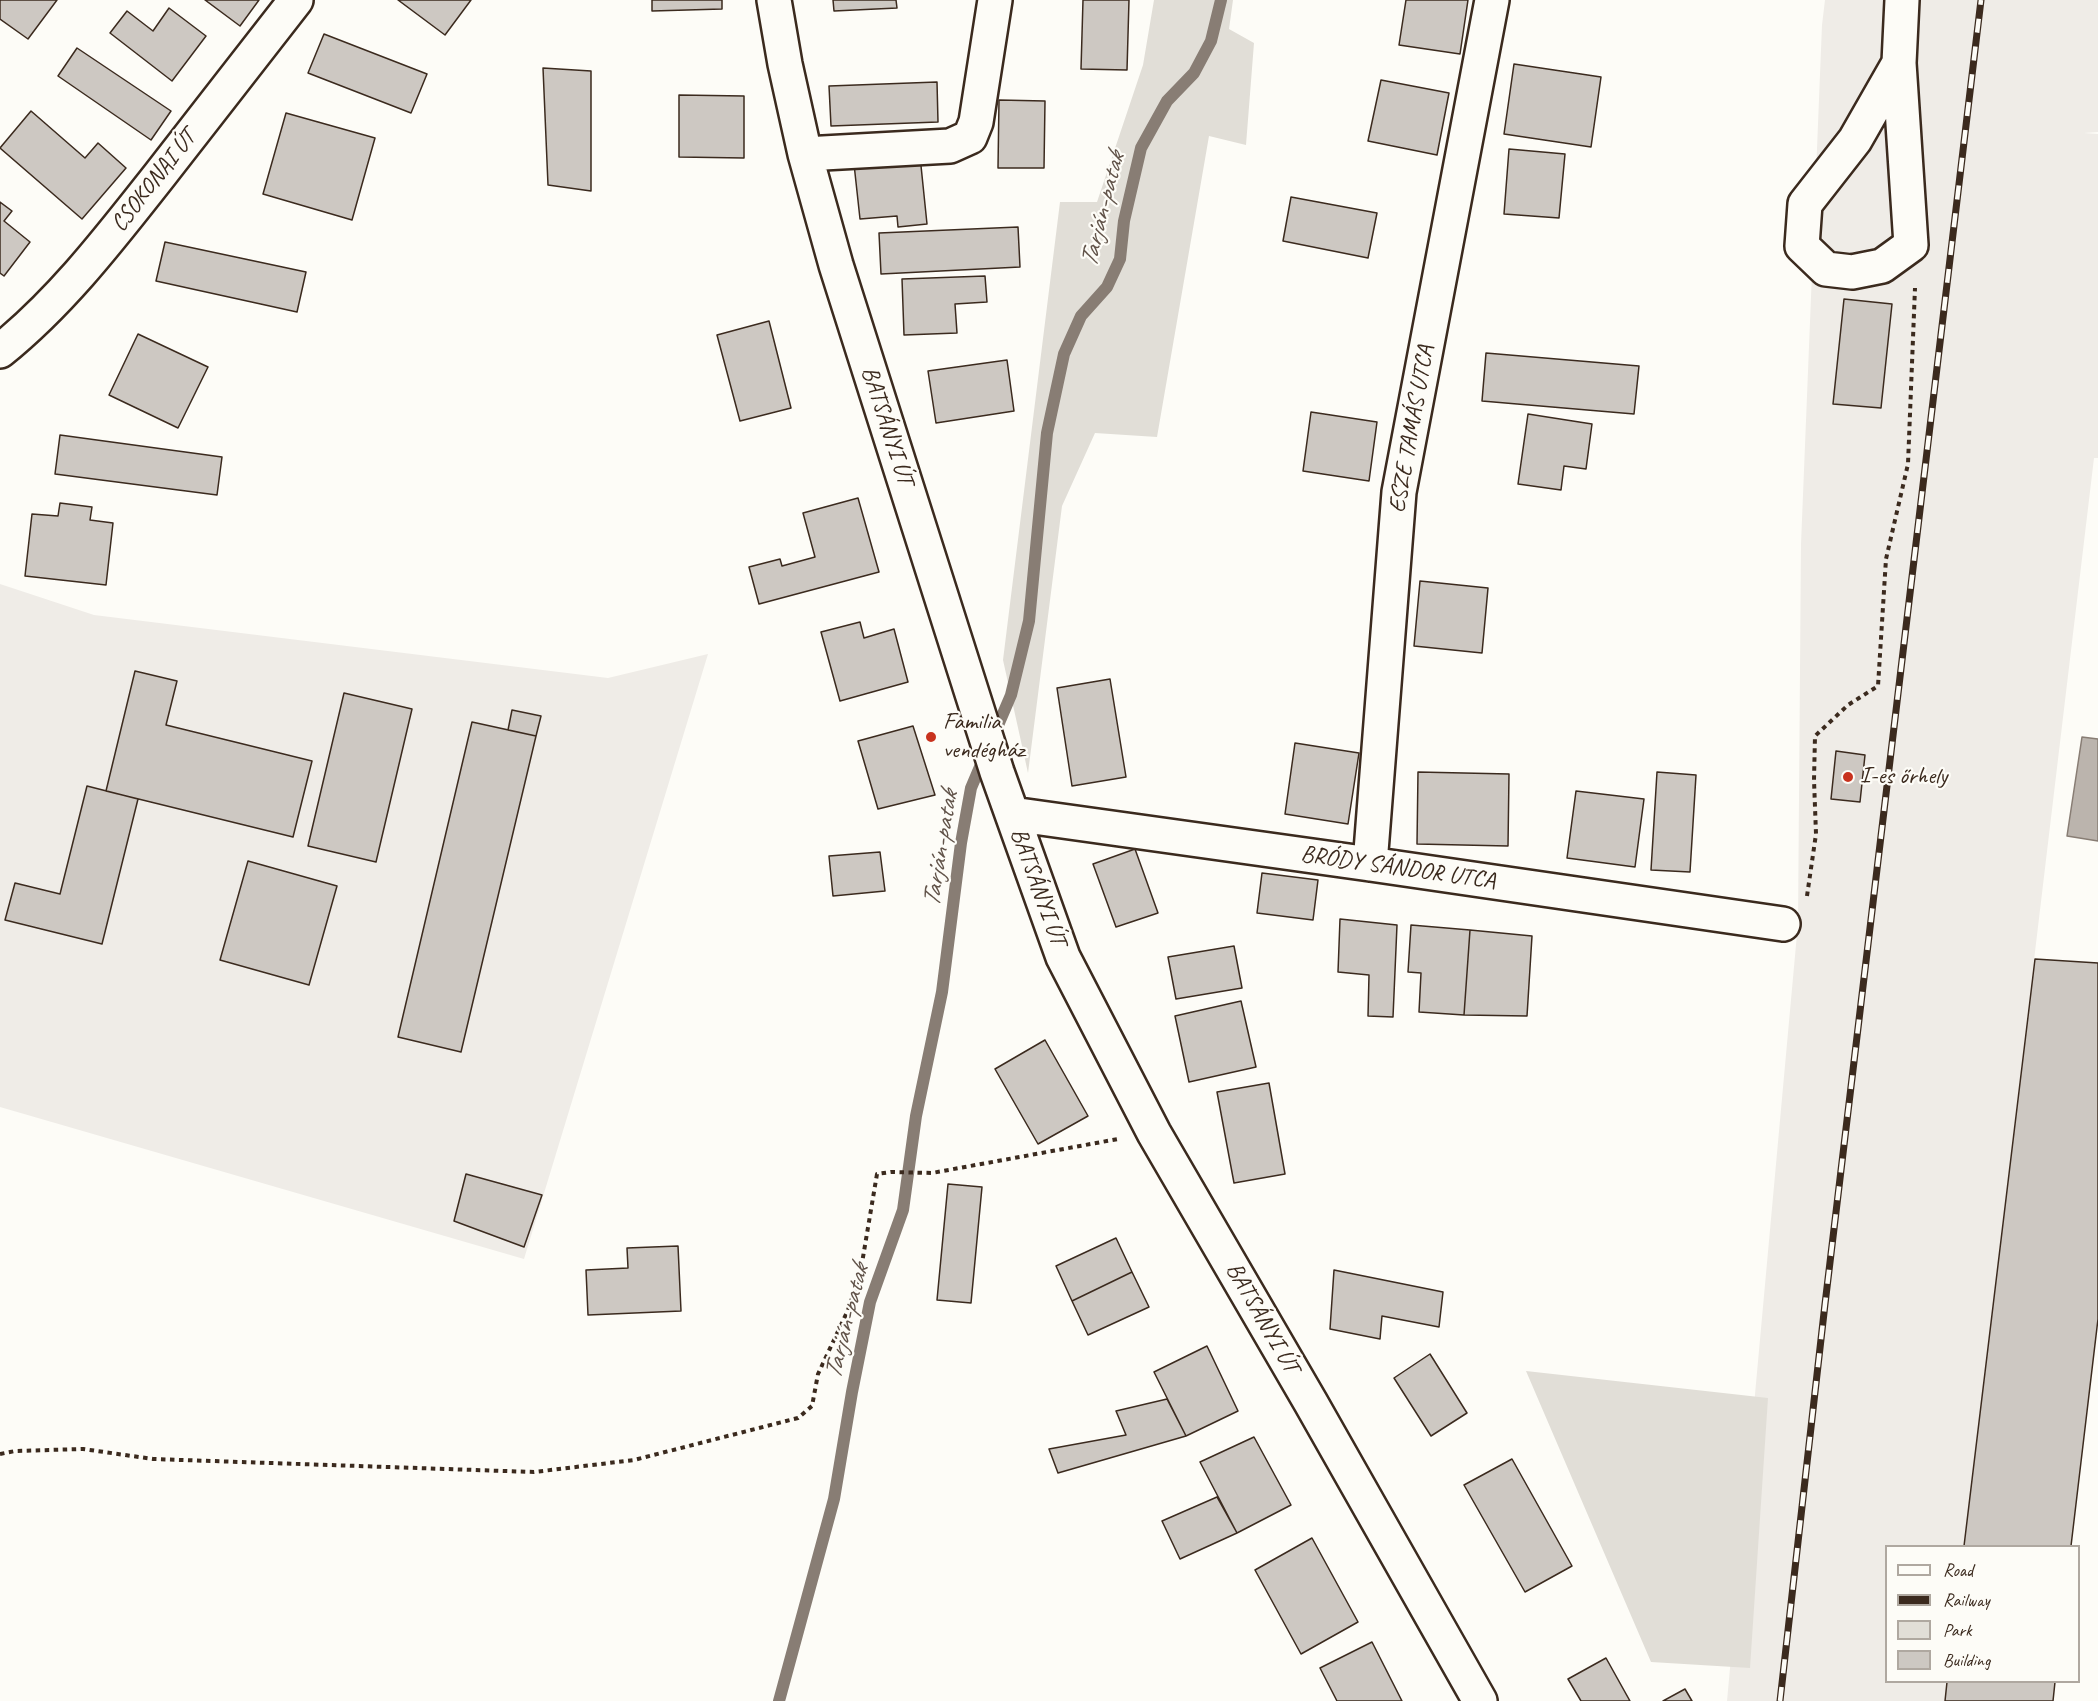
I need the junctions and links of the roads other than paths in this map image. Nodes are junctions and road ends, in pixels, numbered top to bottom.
1 (296, 0) edge
2 (774, 0) edge
3 (995, 0) edge
4 (1492, 0) edge
5 (1902, 0) edge
6 (1899, 63) junction
7 (805, 154) junction
8 (0, 351) edge
9 (1012, 814) junction
10 (1370, 864) junction
11 (1783, 924) road end
12 (1480, 1701) edge

1 - 8 street, CSOKONAI ÚT
2 - 7 street, BATSÁNYI ÚT
3 - 7 street
4 - 10 street, ESZE TAMÁS UTCA
5 - 6 street
6 - 6 street
7 - 9 street, BATSÁNYI ÚT
9 - 10 street, BRÓDY SÁNDOR UTCA
9 - 12 street, BATSÁNYI ÚT
10 - 11 street, BRÓDY SÁNDOR UTCA

